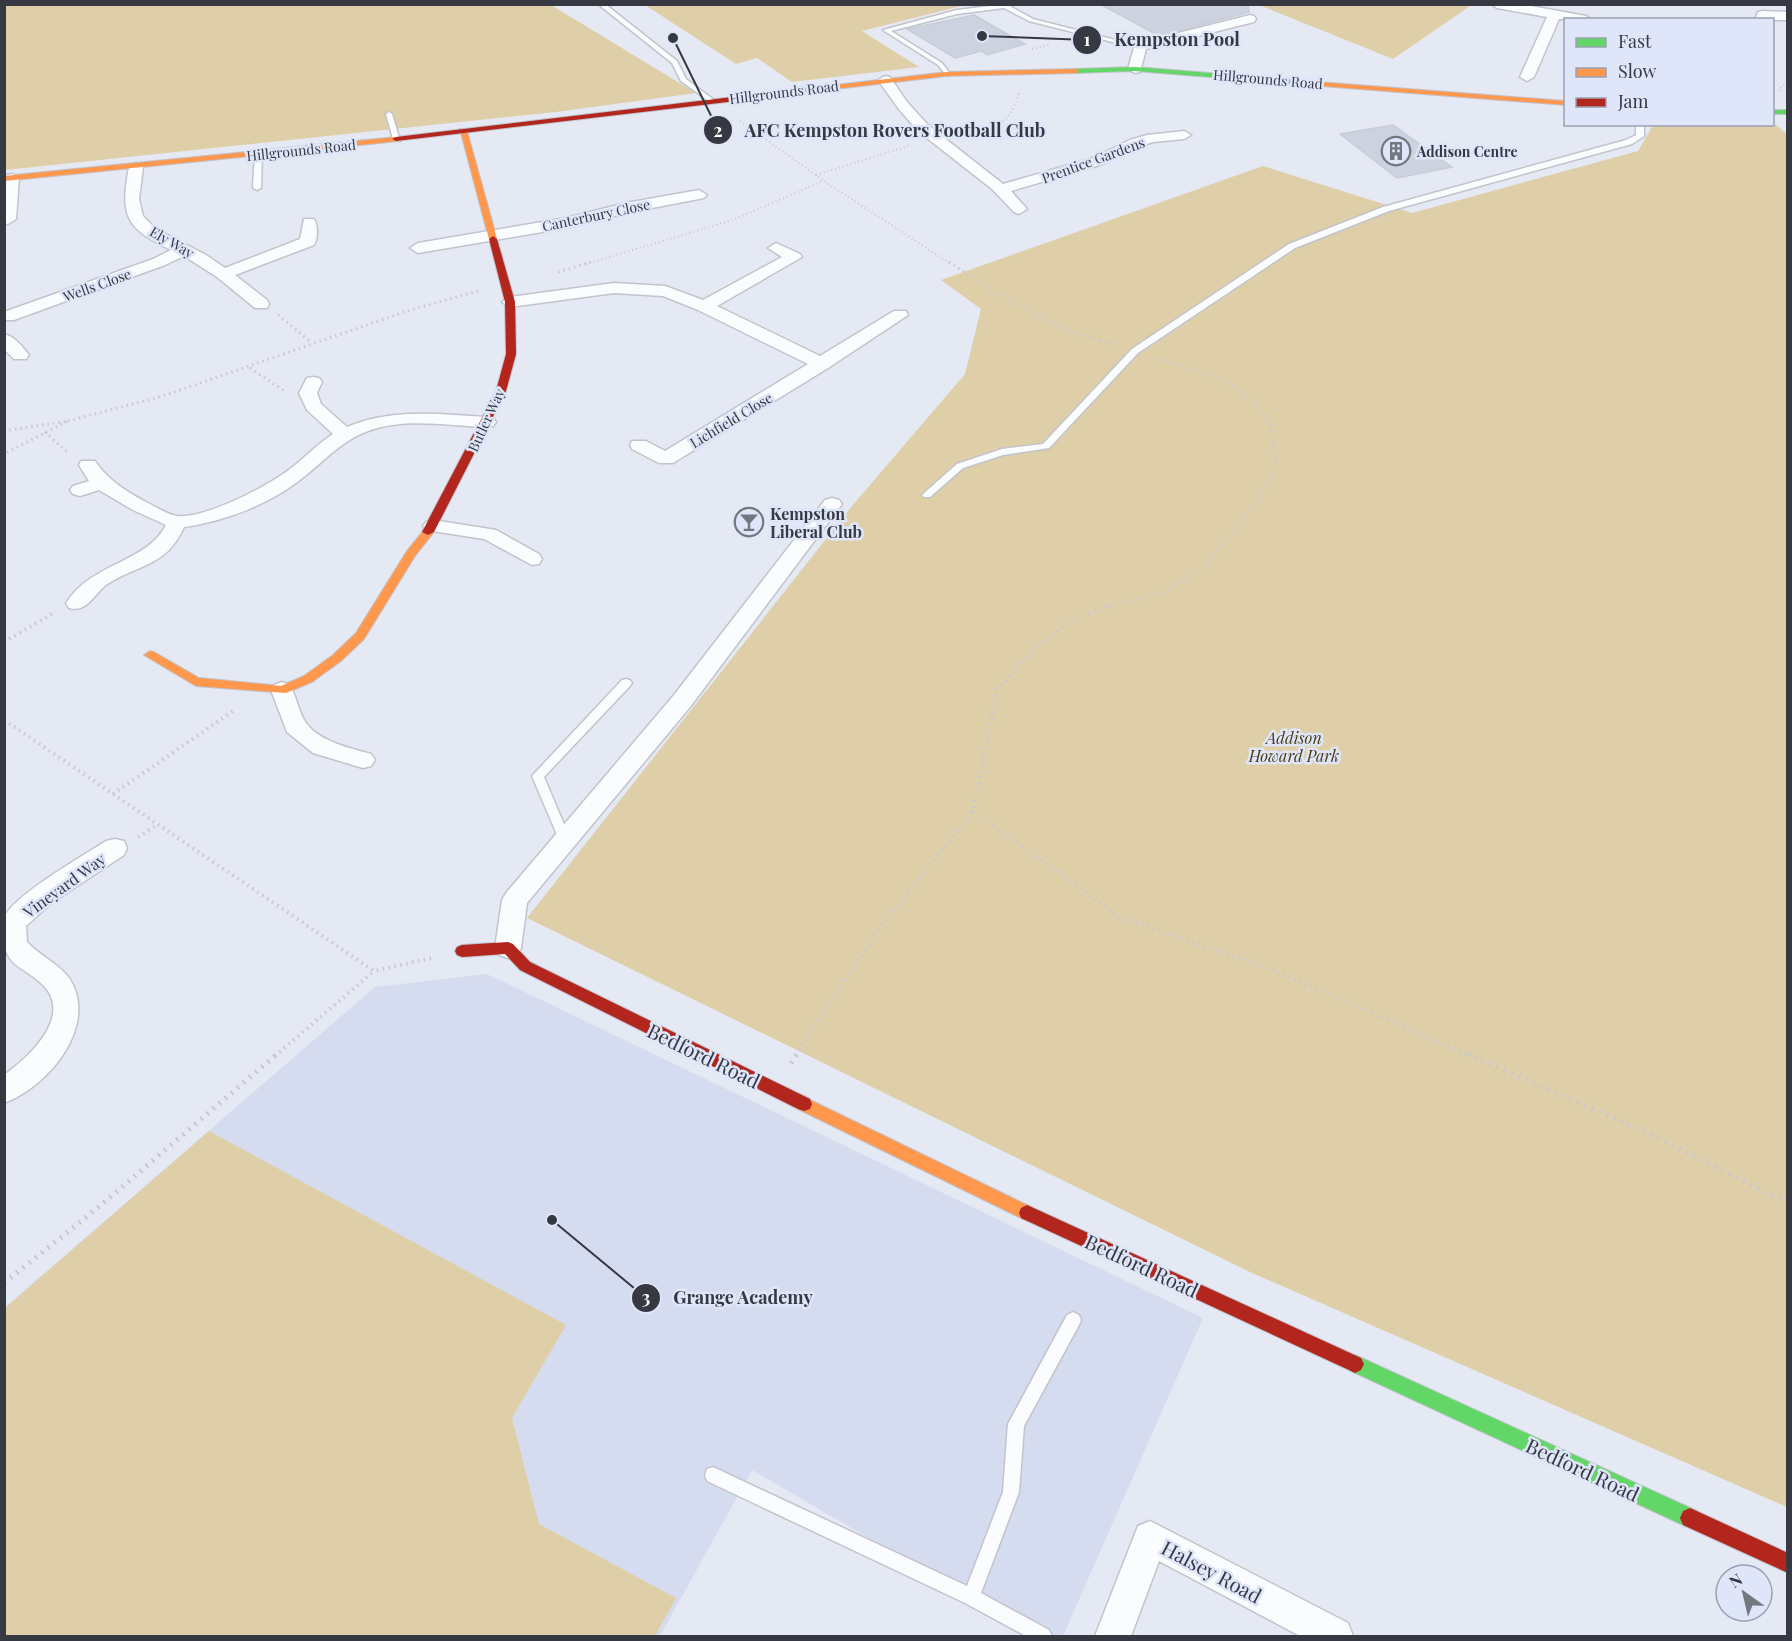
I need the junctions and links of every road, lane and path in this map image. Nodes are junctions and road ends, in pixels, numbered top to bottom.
1 (601, 4) edge
2 (1497, 4) edge
3 (1762, 13) edge
4 (1555, 14) junction
5 (1788, 16) edge
6 (1576, 18) edge
7 (1250, 19) dead end
8 (1140, 47) junction
9 (1135, 69) junction
10 (947, 74) junction
11 (1527, 77) dead end
12 (885, 80) junction
13 (712, 101) junction
14 (1564, 103) edge
15 (389, 114) dead end
16 (1640, 126) edge
17 (463, 131) junction
18 (1184, 135) dead end
19 (397, 139) junction
20 (258, 154) junction
21 (136, 167) junction
22 (8, 179) edge
23 (824, 181) junction
24 (257, 188) dead end
25 (1004, 189) junction
26 (699, 195) dead end
27 (1019, 209) dead end
28 (8, 219) dead end
29 (309, 222) dead end
30 (494, 236) junction
31 (418, 248) dead end
32 (776, 248) dead end
33 (184, 250) junction
34 (558, 272) dead end
35 (223, 274) junction
36 (507, 283) junction
37 (510, 302) junction
38 (261, 304) joint
39 (704, 306) junction
40 (6, 314) edge
41 (900, 315) dead end
42 (4, 339) edge
43 (312, 343) junction
44 (1135, 351) junction
45 (20, 355) dead end
46 (822, 364) junction
47 (249, 368) junction
48 (304, 390) joint
49 (68, 420) junction
50 (487, 422) junction
51 (4, 431) edge
52 (45, 432) junction
53 (344, 434) junction
54 (639, 445) dead end
55 (4, 454) edge
56 (88, 465) joint
57 (101, 483) junction
58 (80, 490) dead end
59 (927, 495) dead end
60 (832, 504) dead end
61 (177, 522) junction
62 (433, 526) junction
63 (532, 559) dead end
64 (76, 603) joint
65 (4, 642) edge
66 (150, 655) dead end
67 (626, 683) dead end
68 (282, 690) junction
69 (4, 720) edge
70 (363, 760) dead end
71 (113, 794) junction
72 (972, 812) junction
73 (565, 841) junction
74 (115, 848) dead end
75 (9, 923) edge
76 (508, 948) junction
77 (462, 951) joint
78 (374, 971) junction
79 (774, 1089) junction
80 (4, 1092) edge
81 (1788, 1204) edge
82 (4, 1283) edge
83 (1073, 1320) dead end
84 (713, 1475) dead end
85 (1788, 1563) edge
86 (971, 1597) junction
87 (1318, 1632) edge
88 (1043, 1636) edge
89 (1113, 1636) edge

1 - 13 lane
2 - 4 street
3 - 5 street
4 - 6 street
4 - 11 street
7 - 8 street
8 - 9 street
8 - 10 lane
9 - 10 street, Hillgrounds Road
9 - 14 street, Hillgrounds Road
10 - 12 street, Hillgrounds Road
12 - 13 street, Hillgrounds Road
12 - 25 street
13 - 17 street, Hillgrounds Road
13 - 23 path
15 - 19 lane
16 - 44 lane
17 - 19 street, Hillgrounds Road
17 - 30 street, Butler Way
18 - 25 street, Prentice Gardens
19 - 20 street, Hillgrounds Road
20 - 21 street, Hillgrounds Road
20 - 24 lane
21 - 22 street, Hillgrounds Road
21 - 33 street, Ely Way
22 - 28 street
23 - 34 path
23 - 44 path
25 - 27 street
26 - 30 street, Canterbury Close
29 - 35 street
30 - 31 street
30 - 36 street, Butler Way
32 - 39 street
33 - 35 street, Ely Way
33 - 40 street, Wells Close
35 - 38 street, Ely Way
36 - 37 street, Butler Way
36 - 43 path
37 - 39 street
37 - 50 street, Butler Way
38 - 43 path
39 - 46 street
41 - 46 street, Lichfield Close
42 - 45 street
43 - 47 path
44 - 59 lane
44 - 72 path
46 - 54 street, Lichfield Close
47 - 48 path
47 - 49 path
48 - 53 street
49 - 51 path
49 - 52 path
50 - 53 street
50 - 62 street, Butler Way
52 - 55 path
52 - 56 path
53 - 61 street
56 - 57 street
57 - 58 street
57 - 61 street
60 - 73 street
61 - 64 street
62 - 63 street
62 - 68 street, Butler Way
64 - 65 path
66 - 68 street, Butler Way
67 - 73 lane
68 - 70 street
68 - 71 path
69 - 71 path
71 - 78 path
72 - 79 path
72 - 81 path
73 - 76 street
74 - 75 street, Vineyard Way
75 - 80 street, Vineyard Way
76 - 77 street
76 - 79 street, Bedford Road
77 - 78 path
78 - 82 path
79 - 85 street, Bedford Road
83 - 86 lane
84 - 86 lane
86 - 88 lane
87 - 89 street, Halsey Road

